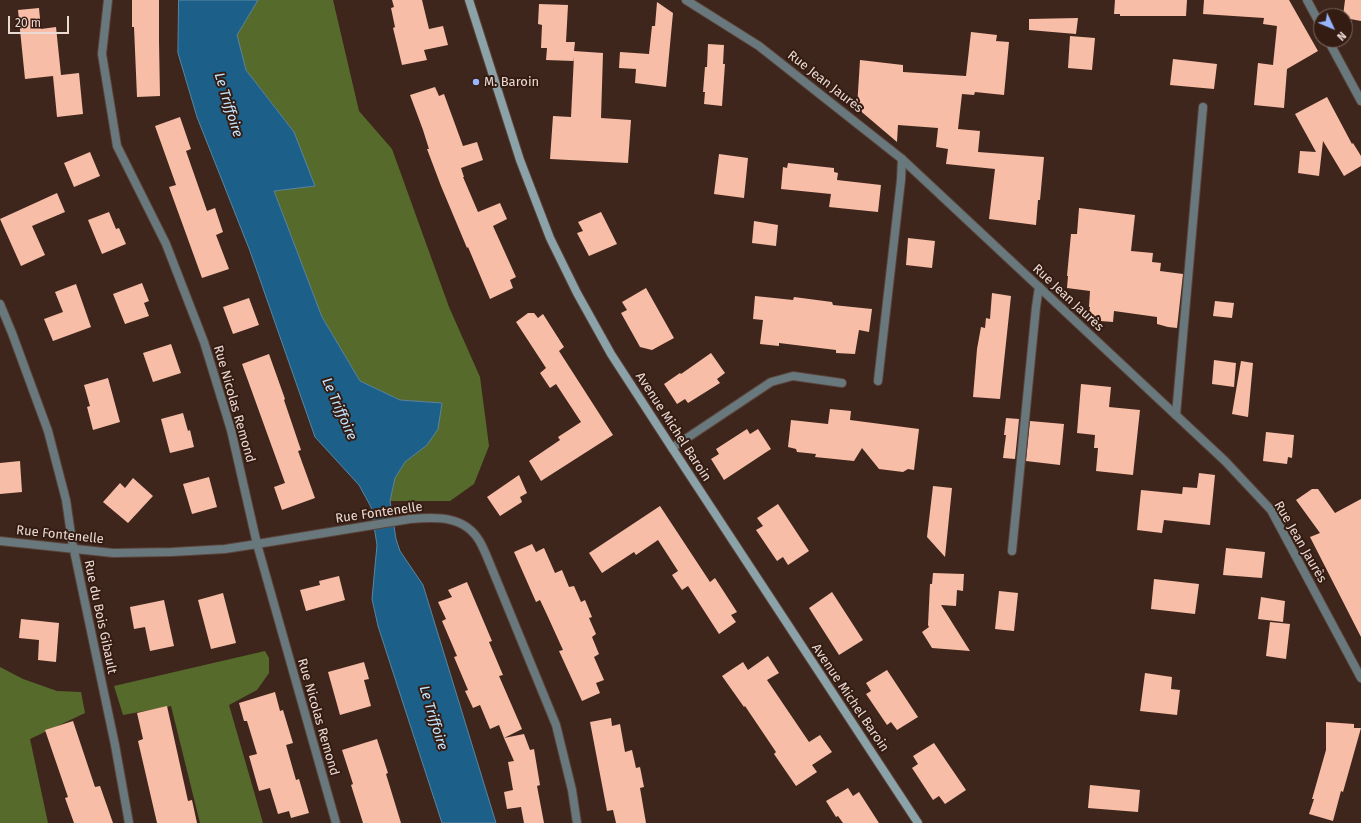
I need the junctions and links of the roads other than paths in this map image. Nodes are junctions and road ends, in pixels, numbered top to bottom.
1 (108, 0) edge
2 (470, 0) edge
3 (686, 0) edge
4 (1307, 0) edge
5 (1313, 11) edge
6 (1332, 48) edge
7 (1361, 101) edge
8 (1203, 108) dead end
9 (902, 159) junction
10 (1039, 287) junction
11 (0, 304) edge
12 (878, 381) dead end
13 (842, 383) dead end
14 (1176, 415) junction
15 (672, 448) junction
16 (0, 540) edge
17 (257, 544) junction
18 (75, 550) junction
19 (1012, 551) dead end
20 (1361, 678) edge
21 (129, 823) edge
22 (336, 823) edge
23 (577, 823) edge
24 (918, 823) edge

1 - 17 street, Rue Nicolas Remond
2 - 15 street, Avenue Michel Baroin
3 - 9 street, Rue Jean Jaurès
4 - 5 street
6 - 7 street
8 - 14 street
9 - 10 street, Rue Jean Jaurès
9 - 12 street
10 - 14 street, Rue Jean Jaurès
10 - 19 street
11 - 18 street, Rue du Bois Gibault
13 - 15 street
14 - 20 street, Rue Jean Jaurès
15 - 24 street, Avenue Michel Baroin
16 - 18 street, Rue Fontenelle
17 - 18 street, Rue Fontenelle
17 - 22 street, Rue Nicolas Remond
17 - 23 street, Rue Fontenelle
18 - 21 street, Rue du Bois Gibault

